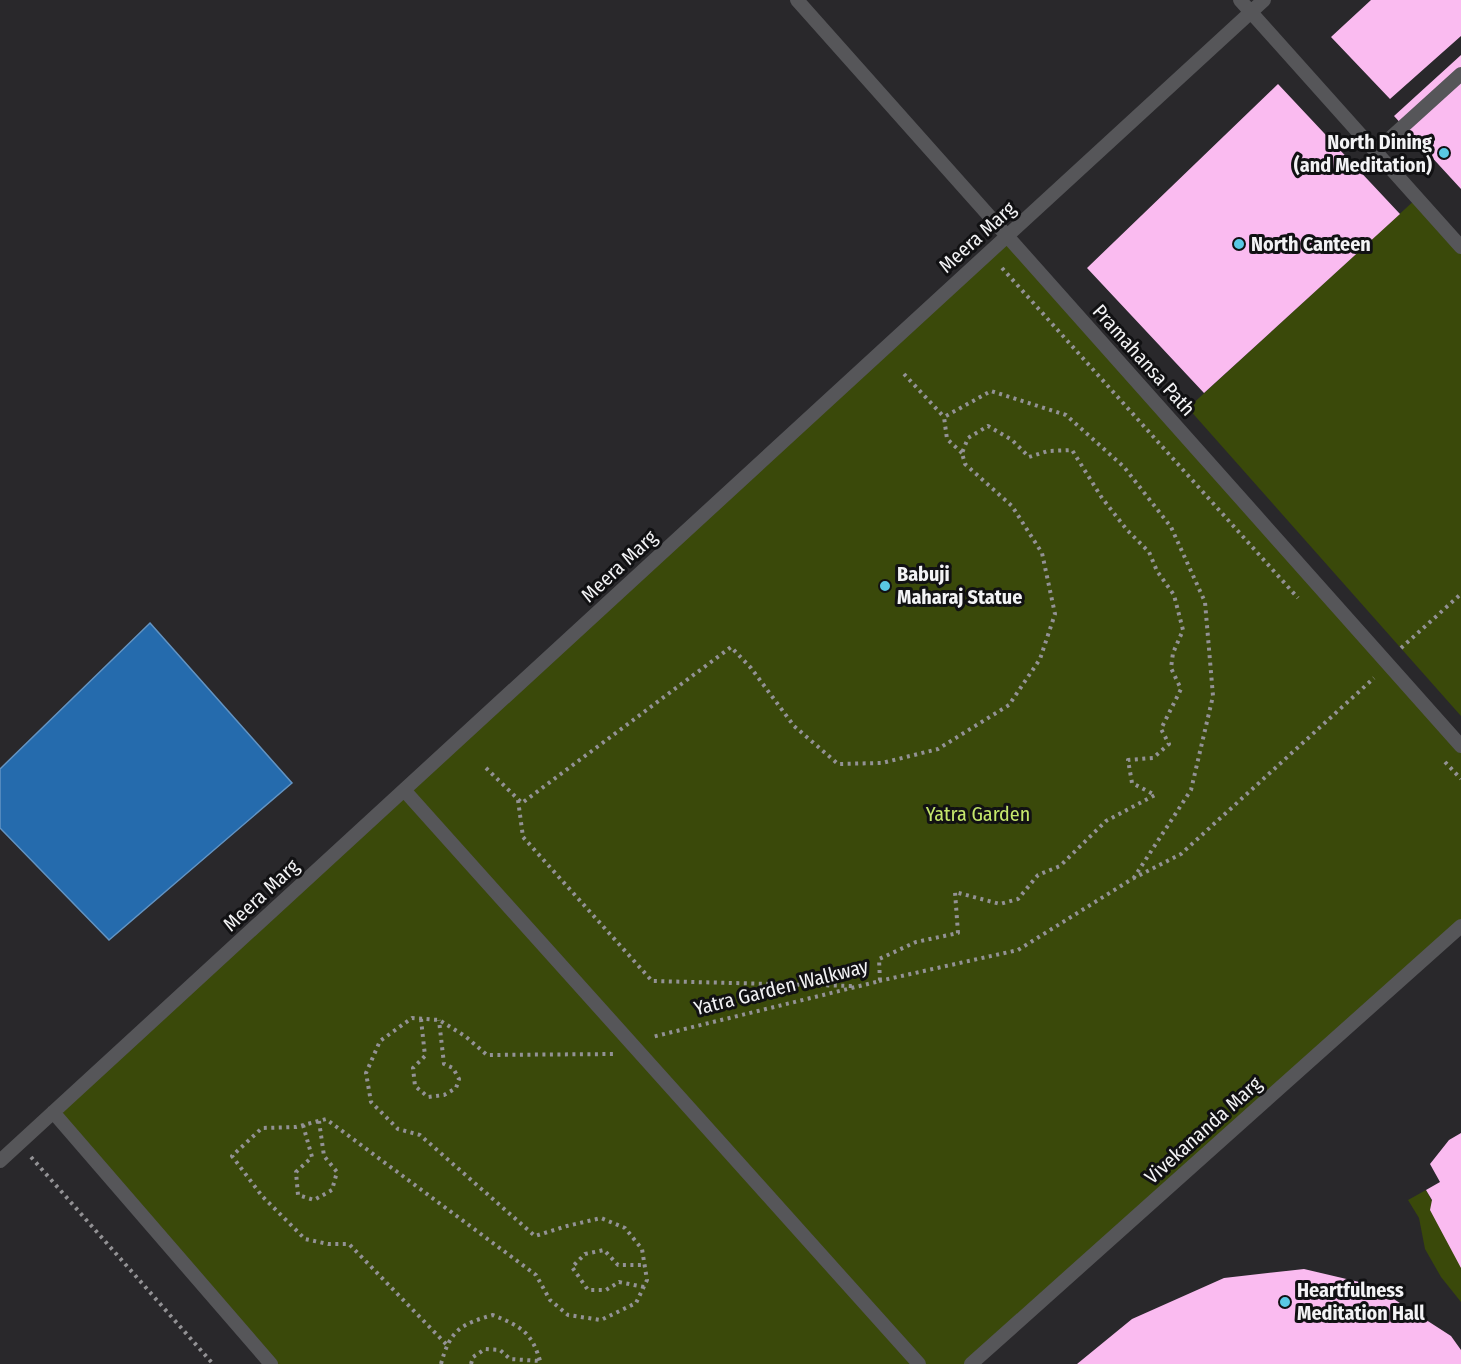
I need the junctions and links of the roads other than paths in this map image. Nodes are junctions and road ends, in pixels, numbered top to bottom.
1 (797, 0) edge
2 (1240, 0) edge
3 (1264, 0) edge
4 (1251, 12) junction
5 (1461, 74) edge
6 (1376, 151) junction
7 (1007, 236) junction
8 (1461, 246) edge
9 (1461, 746) edge
10 (404, 790) junction
11 (1461, 926) edge
12 (53, 1112) junction
13 (0, 1161) edge
14 (271, 1364) edge
15 (919, 1364) edge
16 (971, 1364) edge

1 - 7 lane, Pramahansa Path
2 - 4 lane
3 - 4 lane, Meera Marg
4 - 6 lane
4 - 7 lane, Meera Marg
5 - 6 lane
6 - 8 lane
7 - 9 lane, Pramahansa Path
7 - 10 lane, Meera Marg
10 - 12 lane, Meera Marg
10 - 15 lane
11 - 16 lane, Vivekananda Marg
12 - 13 lane, Meera Marg
12 - 14 lane

